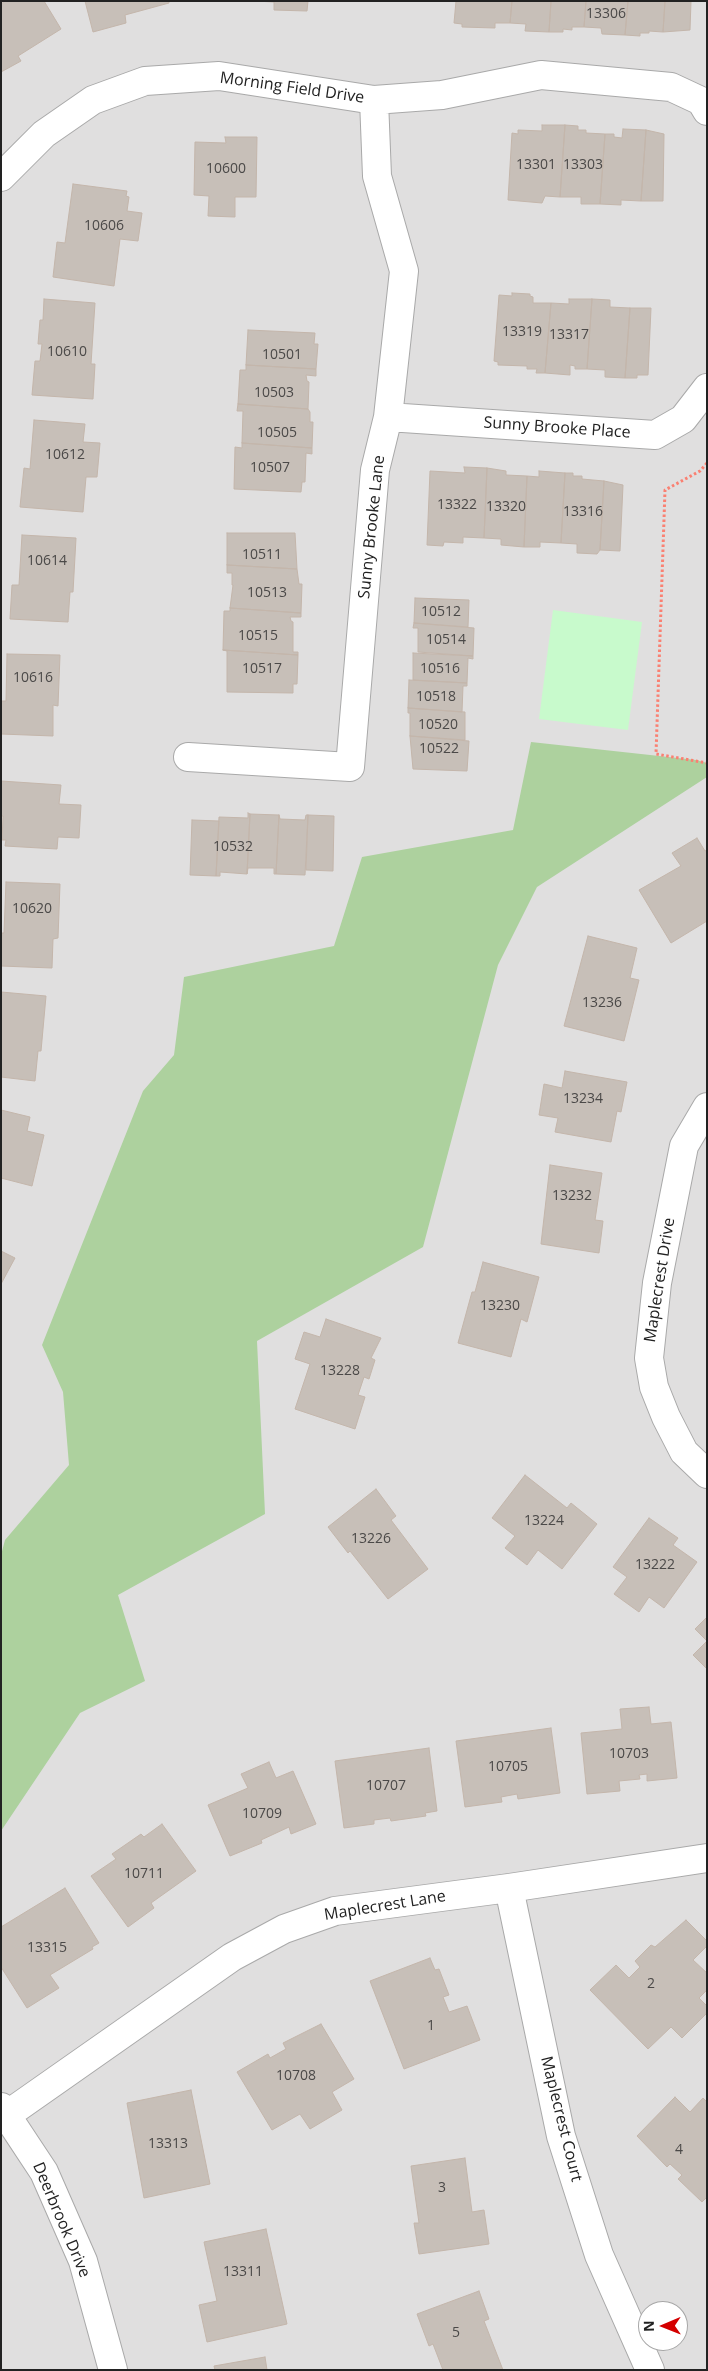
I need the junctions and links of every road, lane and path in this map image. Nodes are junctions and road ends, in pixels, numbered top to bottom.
1 (374, 100) junction
2 (707, 112) edge
3 (1, 178) edge
4 (707, 388) edge
5 (388, 417) junction
6 (707, 463) edge
7 (188, 757) dead end
8 (707, 763) edge
9 (707, 1108) edge
10 (707, 1474) edge
11 (707, 1858) edge
12 (509, 1888) junction
13 (3, 2114) edge
14 (113, 2370) edge
15 (650, 2370) edge

1 - 2 street
1 - 3 street, Morning Field Drive
1 - 5 street, Sunny Brooke Lane
4 - 5 street, Sunny Brooke Place
5 - 7 street, Sunny Brooke Lane
6 - 8 path
9 - 10 street, Maplecrest Drive
11 - 12 street, Maplecrest Lane
12 - 13 street, Maplecrest Lane
12 - 15 street, Maplecrest Court
13 - 14 street, Deerbrook Drive

